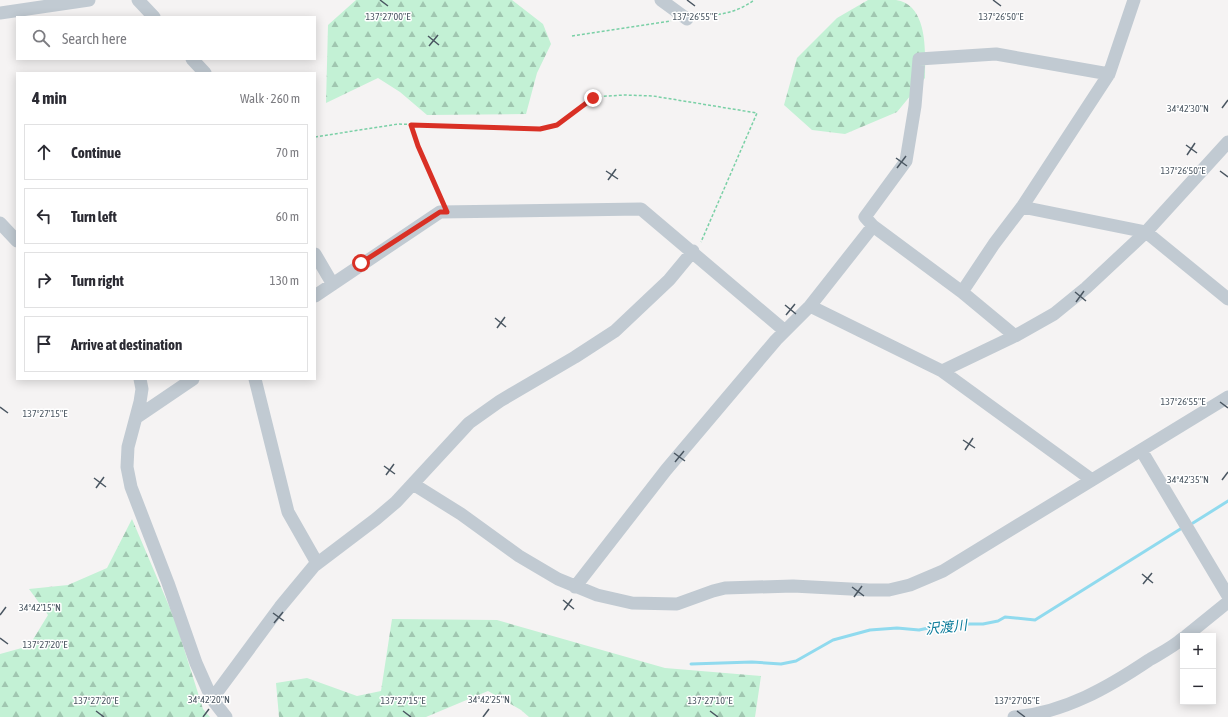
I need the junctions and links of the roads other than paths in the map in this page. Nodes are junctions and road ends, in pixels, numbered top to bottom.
1 (90, 0) edge
2 (138, 0) edge
3 (661, 0) edge
4 (1134, 0) edge
5 (0, 13) edge
6 (153, 16) edge
7 (688, 19) road end
8 (193, 60) edge
9 (204, 72) edge
10 (1109, 74) junction
11 (1228, 142) edge
12 (1022, 207) junction
13 (0, 223) edge
14 (873, 226) junction
15 (1146, 232) junction
16 (16, 240) edge
17 (693, 251) junction
18 (316, 256) edge
19 (332, 283) junction
20 (962, 292) junction
21 (316, 295) edge
22 (1228, 299) edge
23 (810, 306) junction
24 (785, 331) junction
25 (1015, 336) junction
26 (942, 371) junction
27 (140, 380) edge
28 (191, 380) edge
29 (255, 380) edge
30 (1228, 397) edge
31 (137, 417) junction
32 (1142, 450) junction
33 (1092, 480) junction
34 (413, 484) junction
35 (317, 563) junction
36 (575, 587) junction
37 (1228, 596) edge
38 (1228, 602) edge
39 (1190, 633) edge
40 (1180, 640) edge
41 (212, 699) junction
42 (226, 717) edge
43 (1014, 717) edge

1 - 5 street
2 - 6 street
3 - 7 street
4 - 10 street
8 - 9 street
10 - 12 street
10 - 14 street
11 - 15 street
12 - 15 street
12 - 20 street
13 - 16 street
14 - 20 street
14 - 23 street
15 - 22 street
15 - 25 street
17 - 19 street
17 - 24 street
17 - 34 street
18 - 19 street
19 - 21 street
20 - 25 street
23 - 24 street
23 - 26 street
24 - 36 street
25 - 26 street
26 - 33 street
27 - 31 street
28 - 31 street
29 - 35 street
30 - 32 street
31 - 41 street
32 - 33 street
32 - 37 street
33 - 36 street
34 - 35 street
34 - 36 street
35 - 41 street
38 - 39 street
40 - 43 street
41 - 42 street

